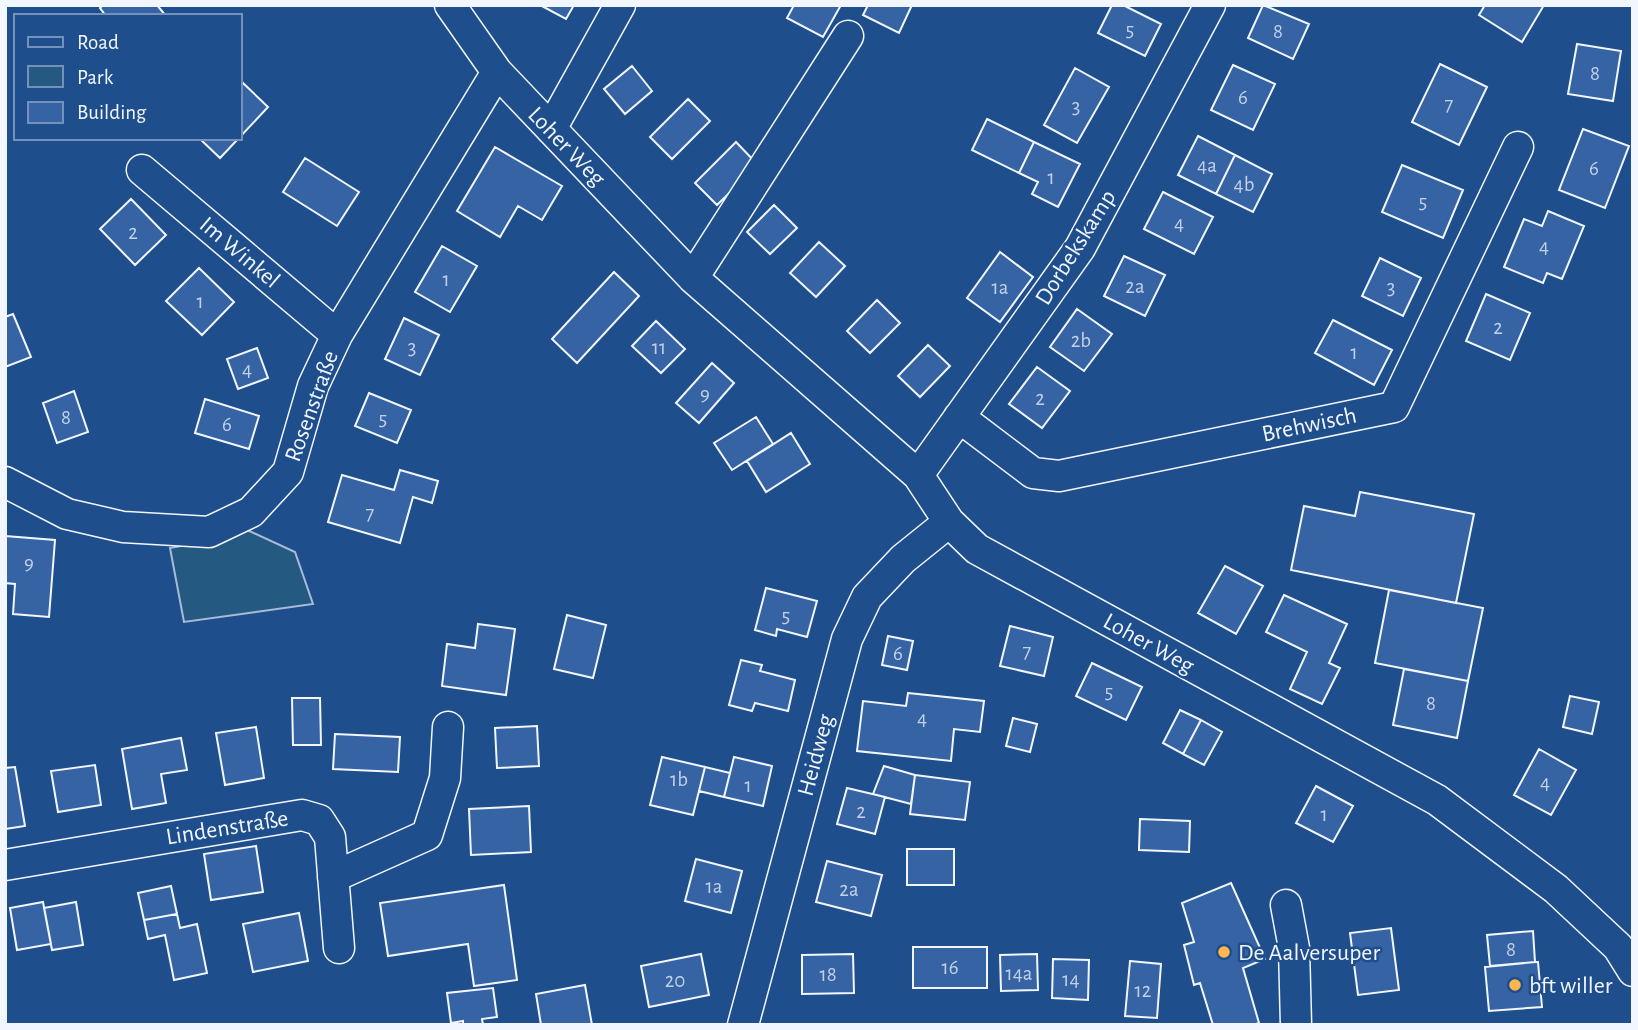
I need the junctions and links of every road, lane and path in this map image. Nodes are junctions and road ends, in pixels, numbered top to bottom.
1 (450, 5) edge
2 (620, 5) edge
3 (1210, 5) edge
4 (848, 36) dead end
5 (497, 72) junction
6 (551, 130) junction
7 (1518, 148) dead end
8 (142, 170) dead end
9 (693, 278) junction
10 (337, 334) junction
11 (959, 417) junction
12 (918, 475) junction
13 (5, 482) edge
14 (949, 522) junction
15 (448, 727) dead end
16 (5, 865) edge
17 (332, 877) junction
18 (1286, 905) dead end
19 (339, 947) dead end
20 (1633, 971) edge
21 (743, 1025) edge
22 (1296, 1025) edge

1 - 5 street, Loher Weg
2 - 6 street
3 - 11 street, Dorbekskamp
4 - 9 street
5 - 6 street, Loher Weg
5 - 10 street, Rosenstraße
6 - 9 street, Loher Weg
7 - 11 street, Brehwisch
8 - 10 street, Im Winkel
9 - 12 street, Loher Weg
10 - 13 street, Rosenstraße
11 - 12 street, Dorbekskamp
12 - 14 street, Loher Weg
14 - 20 street, Loher Weg
14 - 21 street, Heidweg
15 - 17 street
16 - 17 street, Lindenstraße
17 - 19 street, Lindenstraße
18 - 22 street

